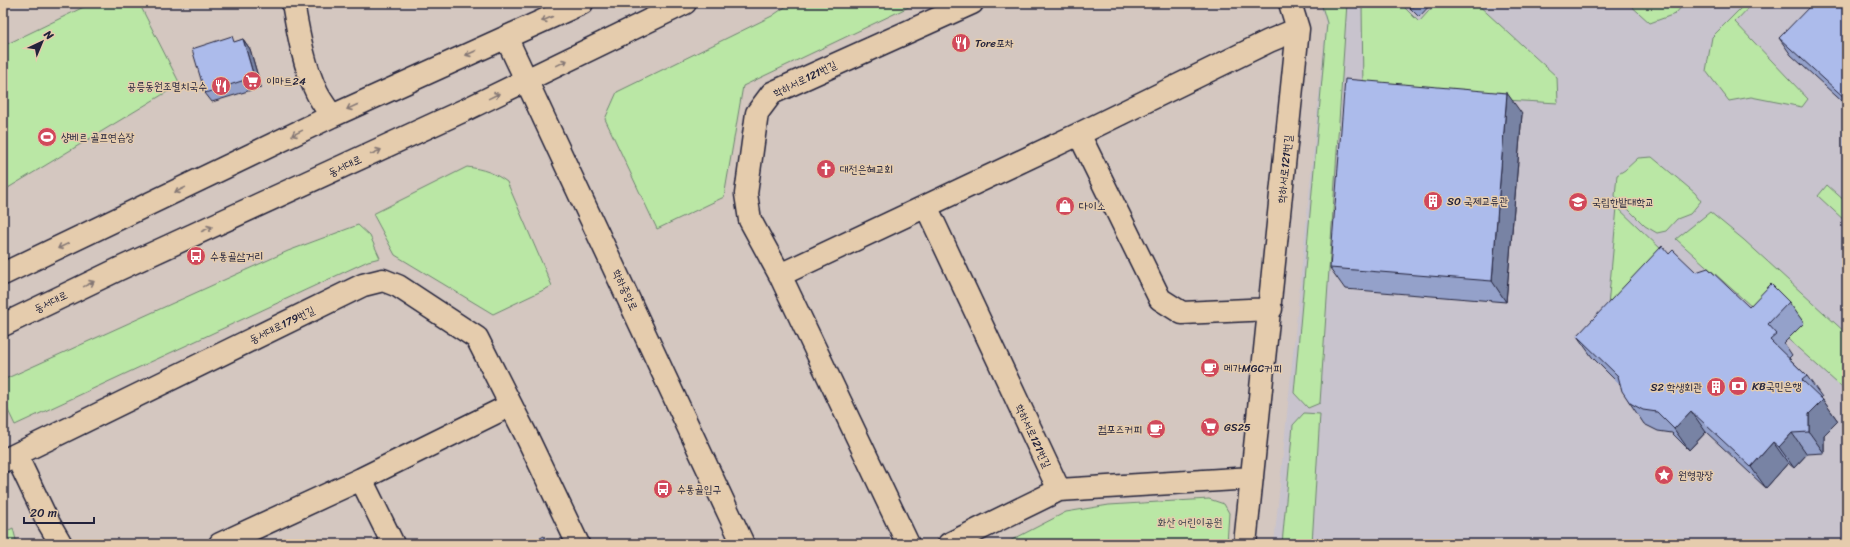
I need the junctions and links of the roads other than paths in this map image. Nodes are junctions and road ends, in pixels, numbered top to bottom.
1 (293, 3) edge
2 (582, 3) edge
3 (685, 3) edge
4 (972, 3) edge
5 (1290, 3) edge
6 (1298, 29) junction
7 (506, 37) junction
8 (527, 80) junction
9 (332, 116) junction
10 (1079, 134) junction
11 (926, 206) junction
12 (3, 274) edge
13 (780, 275) junction
14 (1271, 309) junction
15 (3, 324) edge
16 (511, 405) junction
17 (10, 458) edge
18 (1252, 478) junction
19 (360, 479) junction
20 (1059, 490) junction
21 (61, 544) edge
22 (220, 544) edge
23 (393, 544) edge
24 (578, 544) edge
25 (743, 544) edge
26 (908, 544) edge
27 (949, 544) edge
28 (1245, 544) edge

1 - 9 street
2 -> 7 street
8 -> 3 street, 동서대로
4 - 13 street, 학하서로121번길
5 - 6 street, 학하서로121번길
6 - 10 street
6 - 14 street, 학하서로121번길
7 - 8 street, 학하중앙로
7 -> 9 street
15 -> 8 street, 동서대로
8 - 25 street, 학하중앙로
9 -> 12 street
10 - 11 street
10 - 14 street
11 - 13 street
11 - 20 street, 학하서로121번길
13 - 26 street, 학하서로121번길
14 - 18 street, 학하서로121번길
16 - 17 street, 동서대로179번길
16 - 19 street
16 - 24 street, 동서대로179번길
17 - 21 street, 동서대로179번길
18 - 20 street
18 - 28 street, 학하서로121번길
19 - 22 street
19 - 23 street
20 - 27 street

